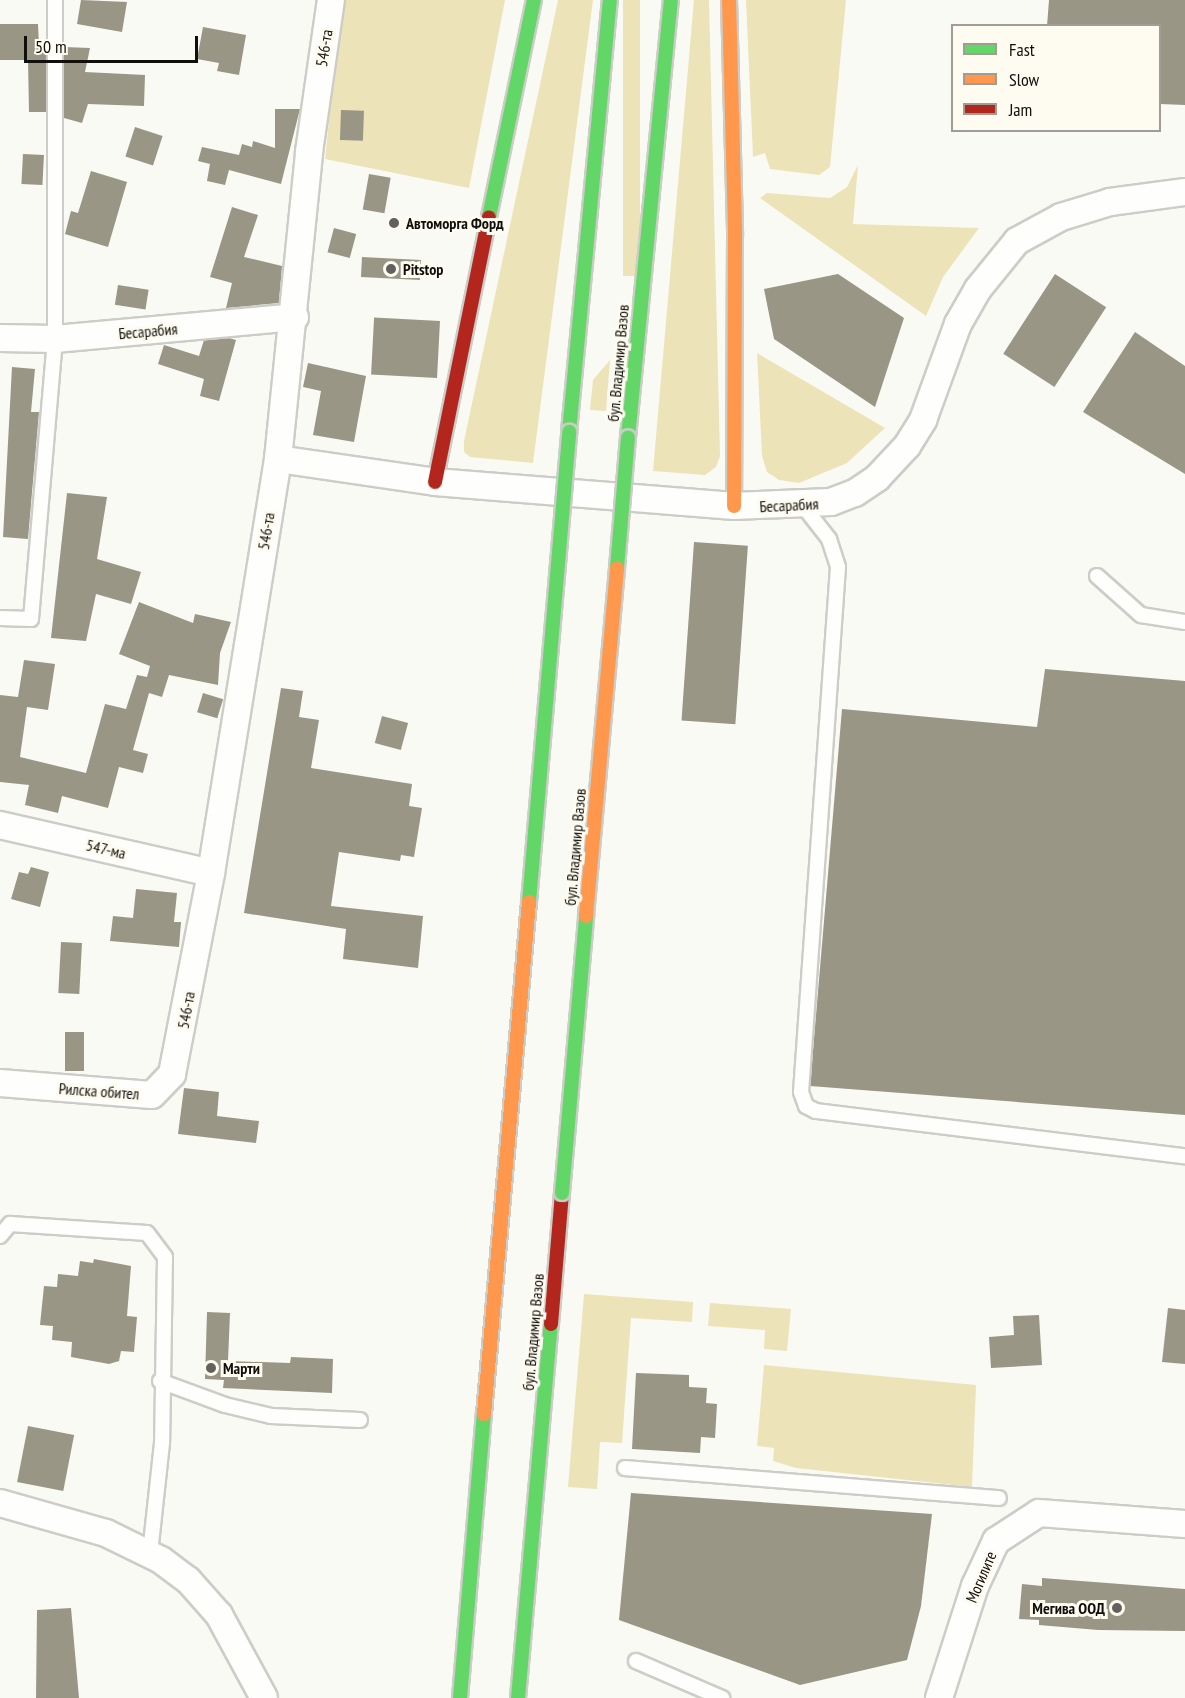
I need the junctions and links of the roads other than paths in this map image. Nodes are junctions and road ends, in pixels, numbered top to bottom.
1 (55, 0) edge
2 (331, 0) edge
3 (534, 0) edge
4 (610, 0) edge
5 (670, 0) edge
6 (729, 0) edge
7 (1185, 192) edge
8 (296, 317) junction
9 (0, 338) edge
10 (55, 339) junction
11 (278, 459) junction
12 (435, 482) junction
13 (734, 506) junction
14 (804, 507) junction
15 (1097, 576) dead end
16 (0, 618) edge
17 (1185, 622) edge
18 (0, 825) edge
19 (211, 873) junction
20 (177, 1058) joint
21 (0, 1083) edge
22 (1185, 1156) edge
23 (0, 1236) edge
24 (159, 1381) junction
25 (360, 1420) dead end
26 (625, 1468) dead end
27 (999, 1498) dead end
28 (0, 1503) edge
29 (1185, 1524) edge
30 (150, 1553) junction
31 (636, 1661) dead end
32 (264, 1698) edge
33 (460, 1698) edge
34 (518, 1698) edge
35 (722, 1698) edge
36 (939, 1698) edge

1 - 10 lane
2 - 8 street, 546-та
3 - 12 main road
4 - 33 main road, bridge
5 - 34 main road, бул. Владимир Вазов, bridge
6 - 13 main road
7 - 14 street, Бесарабия
8 - 10 street, Бесарабия
8 - 11 street, 546-та
9 - 10 street, Бесарабия
10 - 16 lane
11 - 12 street, Бесарабия
11 - 19 street, 546-та
12 - 13 street, Бесарабия
13 - 14 street, Бесарабия
14 - 22 lane
15 - 17 lane
18 - 19 street, 547-ма
19 - 20 street, 546-та
20 - 21 street, Рилска обител
23 - 24 lane
24 - 25 lane
24 - 30 lane
26 - 27 lane
28 - 30 street
29 - 36 street, Могилите
30 - 32 street
31 - 35 lane

